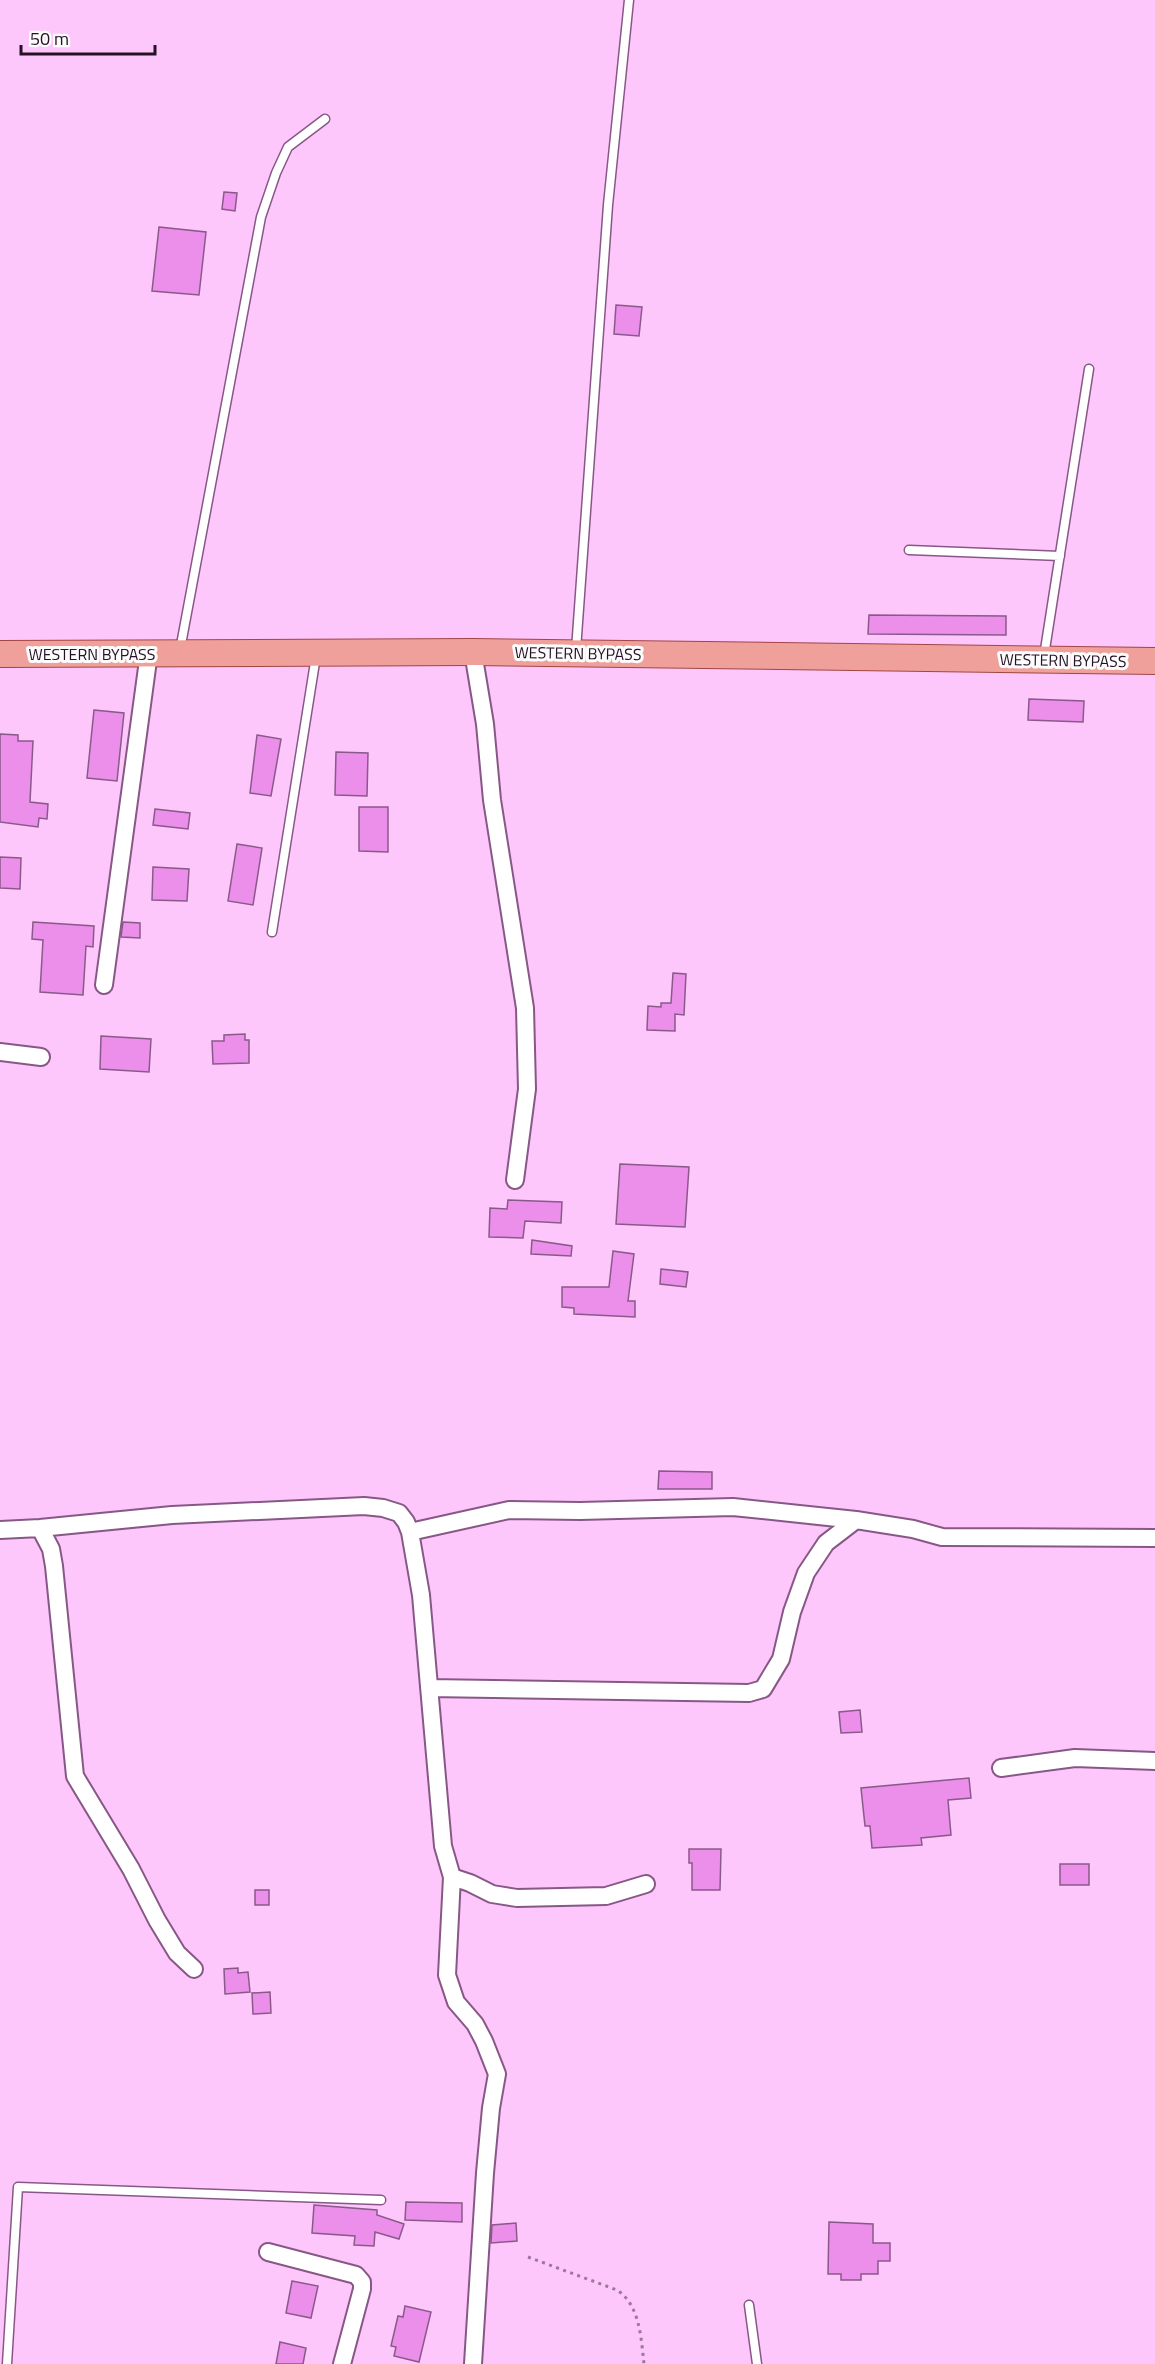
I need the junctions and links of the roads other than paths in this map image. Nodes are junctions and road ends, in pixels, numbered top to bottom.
1 (628, 0) edge
2 (325, 119) dead end
3 (1089, 369) dead end
4 (909, 550) dead end
5 (1060, 556) junction
6 (473, 652) junction
7 (149, 653) junction
8 (179, 653) junction
9 (317, 653) junction
10 (576, 653) junction
11 (0, 654) edge
12 (1044, 660) junction
13 (1155, 661) edge
14 (272, 932) dead end
15 (105, 985) dead end
16 (0, 1052) edge
17 (41, 1057) dead end
18 (514, 1180) dead end
19 (856, 1520) junction
20 (40, 1528) junction
21 (0, 1530) edge
22 (410, 1532) junction
23 (1155, 1538) edge
24 (429, 1688) junction
25 (1155, 1761) edge
26 (1001, 1768) dead end
27 (452, 1877) junction
28 (646, 1884) dead end
29 (194, 1969) dead end
30 (381, 2200) dead end
31 (268, 2252) dead end
32 (750, 2305) dead end
33 (7, 2364) edge
34 (342, 2364) edge
35 (473, 2364) edge
36 (757, 2364) edge

1 - 10 lane
2 - 8 lane
3 - 5 lane
4 - 5 lane
5 - 12 lane
6 - 9 main road, WESTERN BYPASS
6 - 10 main road, WESTERN BYPASS
6 - 18 street
7 - 8 main road, WESTERN BYPASS
7 - 11 main road, WESTERN BYPASS
7 - 15 street
8 - 9 main road, WESTERN BYPASS
9 - 14 lane
10 - 12 main road, WESTERN BYPASS
12 - 13 main road, WESTERN BYPASS
16 - 17 street
19 - 22 street
19 - 23 street
19 - 24 street
20 - 21 street
20 - 22 street
20 - 29 street
22 - 24 street
24 - 27 street
25 - 26 street
27 - 28 street
27 - 35 street
30 - 33 lane
31 - 34 street
32 - 36 lane

